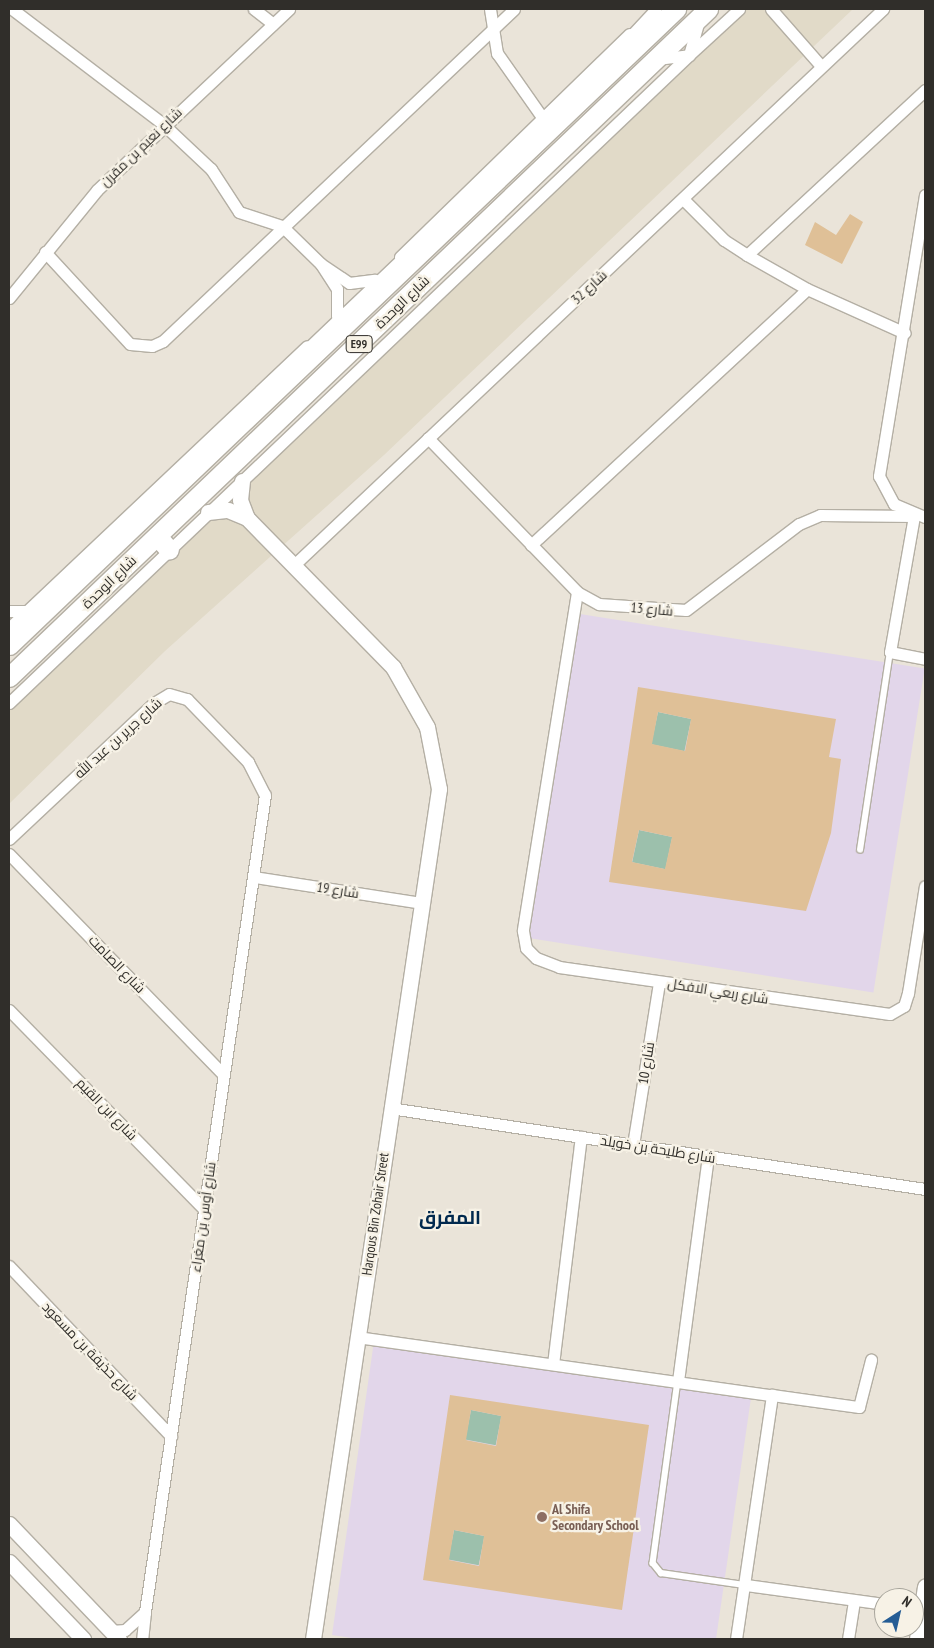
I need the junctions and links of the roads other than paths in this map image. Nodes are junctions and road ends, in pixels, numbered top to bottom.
1 (12, 9) edge
2 (254, 9) edge
3 (289, 9) edge
4 (490, 9) edge
5 (514, 9) edge
6 (656, 9) edge
7 (676, 9) edge
8 (739, 9) edge
9 (771, 9) edge
10 (883, 9) edge
11 (704, 12) edge
12 (273, 24) junction
13 (494, 28) junction
14 (629, 34) junction
15 (689, 55) junction
16 (657, 59) junction
17 (821, 66) junction
18 (613, 71) junction
19 (925, 90) edge
20 (613, 102) junction
21 (542, 117) junction
22 (163, 124) junction
23 (925, 198) edge
24 (684, 199) junction
25 (282, 226) junction
26 (431, 244) junction
27 (45, 252) junction
28 (747, 255) junction
29 (400, 257) junction
30 (321, 264) junction
31 (379, 278) junction
32 (806, 289) junction
33 (9, 298) edge
34 (335, 318) junction
35 (905, 333) junction
36 (306, 346) junction
37 (298, 370) junction
38 (428, 438) junction
39 (242, 481) junction
40 (208, 512) junction
41 (920, 516) edge
42 (247, 518) junction
43 (163, 543) junction
44 (531, 545) junction
45 (295, 564) junction
46 (67, 581) junction
47 (577, 592) junction
48 (9, 611) edge
49 (26, 611) junction
50 (9, 628) edge
51 (9, 645) edge
52 (890, 652) junction
53 (925, 659) edge
54 (9, 678) edge
55 (9, 703) edge
56 (262, 821) joint
57 (9, 839) edge
58 (860, 850) dead end
59 (9, 854) edge
60 (254, 877) junction
61 (925, 886) edge
62 (422, 903) junction
63 (659, 982) junction
64 (9, 1010) edge
65 (224, 1075) junction
66 (390, 1108) junction
67 (581, 1137) junction
68 (633, 1145) junction
69 (708, 1156) junction
70 (925, 1190) edge
71 (204, 1209) junction
72 (9, 1266) edge
73 (357, 1336) junction
74 (871, 1360) dead end
75 (553, 1364) junction
76 (678, 1382) junction
77 (772, 1395) junction
78 (171, 1436) junction
79 (9, 1524) edge
80 (9, 1562) edge
81 (746, 1585) junction
82 (854, 1600) junction
83 (874, 1603) edge
84 (145, 1612) junction
85 (115, 1635) edge
86 (83, 1639) edge
87 (142, 1639) edge
88 (313, 1639) edge
89 (736, 1639) edge
90 (848, 1639) edge

1 - 22 street
2 - 12 street
3 - 12 street, شارع نعيم بن مقرن
4 - 13 street
5 - 13 street
6 - 14 street
7 - 18 main road, شارع الوحدة / E99
8 - 15 street
9 - 17 street
10 - 17 street, شارع 32
11 - 15 street
11 - 16 main road, شارع الوحدة / E99
12 - 22 street, شارع نعيم بن مقرن
13 - 21 street
13 - 25 street
14 - 18 street
14 - 21 street
15 - 16 street
15 - 39 street
16 - 20 main road, شارع الوحدة / E99
17 - 24 street, شارع 32
18 - 20 main road
18 - 26 main road, شارع الوحدة / E99
19 - 28 street
20 - 43 main road, شارع الوحدة / E99
21 - 29 street
22 - 25 street
22 - 27 street, شارع نعيم بن مقرن
23 - 35 street
24 - 28 street
24 - 38 street, شارع 32
25 - 27 street
25 - 30 street
26 - 29 street
26 - 37 main road, شارع الوحدة / E99
27 - 33 street, شارع نعيم بن مقرن
28 - 32 street
29 - 31 street
30 - 31 street
30 - 34 street
31 - 34 street
32 - 35 street
32 - 44 street
34 - 36 street
35 - 41 street
36 - 37 street
36 - 46 street
37 - 46 main road, شارع الوحدة / E99
38 - 44 street, شارع 13
38 - 45 street, شارع 32
39 - 40 street
39 - 42 street
40 - 42 street
40 - 43 street
41 - 47 street, شارع 13
41 - 52 street
42 - 45 street, Harqous Bin Zohair Street
43 - 54 main road, شارع الوحدة / E99
43 - 55 street
44 - 47 street, شارع 13
45 - 62 street, Harqous Bin Zohair Street
46 - 49 street
46 - 51 main road, شارع الوحدة / E99
47 - 63 street, شارع ربعي الافكل
48 - 49 street
49 - 50 street
52 - 53 street
52 - 58 lane
56 - 57 street, شارع جرير بن عبد الله
56 - 60 street, شارع أوس بن مغراء
59 - 65 street, شارع الصامت
60 - 62 street, شارع 19
60 - 65 street, شارع أوس بن مغراء
61 - 63 street, شارع ربعي الافكل
62 - 66 street, Harqous Bin Zohair Street
63 - 68 street, شارع 10
64 - 71 street, شارع ابن القيم
65 - 71 street, شارع أوس بن مغراء
66 - 67 street, شارع طليحة بن خويلد
66 - 73 street, Harqous Bin Zohair Street
67 - 68 street, شارع طليحة بن خويلد
67 - 75 street
68 - 69 street, شارع طليحة بن خويلد
69 - 70 street, شارع طليحة بن خويلد
69 - 76 street
71 - 78 street, شارع أوس بن مغراء
72 - 78 street, شارع حذيفة بن مسعود
73 - 75 street
73 - 88 street, Harqous Bin Zohair Street
74 - 77 street
75 - 76 street
76 - 77 street
76 - 81 lane
77 - 81 street
78 - 84 street, شارع أوس بن مغراء
79 - 85 street
80 - 86 street
81 - 82 street
81 - 89 street
82 - 83 street
82 - 90 street
84 - 85 street
84 - 87 street, شارع أوس بن مغراء

